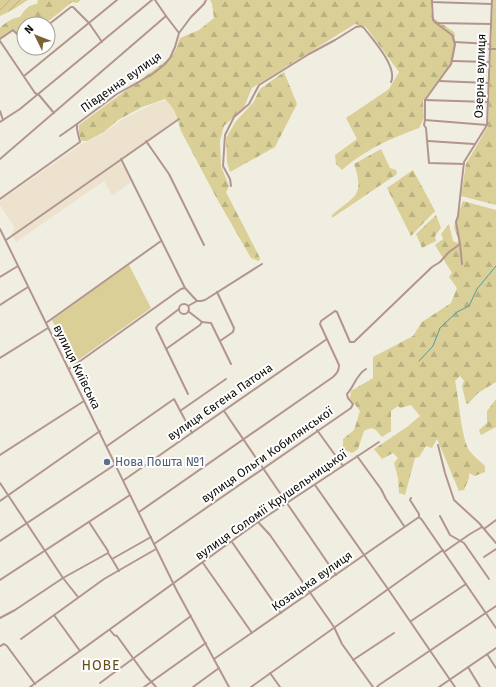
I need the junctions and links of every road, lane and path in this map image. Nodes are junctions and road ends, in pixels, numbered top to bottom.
1 (117, 0) edge
2 (154, 0) edge
3 (206, 0) edge
4 (492, 0) edge
5 (432, 1) edge
6 (491, 4) junction
7 (166, 16) junction
8 (56, 19) edge
9 (89, 23) junction
10 (436, 23) junction
11 (490, 24) junction
12 (16, 33) edge
13 (179, 33) junction
14 (0, 40) edge
15 (102, 42) junction
16 (454, 42) junction
17 (490, 44) junction
18 (489, 49) junction
19 (496, 49) edge
20 (452, 61) junction
21 (489, 62) junction
22 (24, 76) junction
23 (439, 81) junction
24 (391, 82) dead end
25 (488, 83) junction
26 (37, 94) junction
27 (425, 100) junction
28 (488, 102) junction
29 (0, 111) edge
30 (54, 113) junction
31 (179, 119) dead end
32 (3, 120) junction
33 (425, 120) junction
34 (0, 122) edge
35 (77, 124) junction
36 (487, 125) junction
37 (60, 136) dead end
38 (146, 141) junction
39 (428, 141) junction
40 (474, 144) junction
41 (0, 159) edge
42 (121, 159) junction
43 (464, 164) junction
44 (231, 186) dead end
45 (0, 199) edge
46 (0, 229) edge
47 (6, 240) junction
48 (161, 241) junction
49 (460, 244) junction
50 (204, 245) dead end
51 (262, 264) dead end
52 (462, 264) dead end
53 (18, 266) junction
54 (0, 277) edge
55 (28, 287) junction
56 (185, 288) junction
57 (217, 292) junction
58 (198, 301) junction
59 (0, 305) edge
60 (188, 306) junction
61 (179, 309) junction
62 (188, 311) junction
63 (202, 322) junction
64 (46, 323) junction
65 (48, 328) junction
66 (327, 339) junction
67 (220, 341) junction
68 (166, 349) junction
69 (0, 358) edge
70 (231, 364) dead end
71 (69, 369) junction
72 (366, 369) dead end
73 (226, 379) dead end
74 (188, 394) dead end
75 (84, 401) junction
76 (180, 411) junction
77 (224, 411) junction
78 (317, 430) junction
79 (100, 431) junction
80 (192, 433) junction
81 (243, 440) junction
82 (379, 442) dead end
83 (438, 445) dead end
84 (107, 446) junction
85 (0, 455) edge
86 (357, 456) junction
87 (116, 464) junction
88 (343, 466) junction
89 (264, 468) junction
90 (124, 480) junction
91 (0, 484) edge
92 (315, 484) junction
93 (130, 495) junction
94 (8, 496) junction
95 (411, 498) dead end
96 (0, 501) edge
97 (287, 503) junction
98 (138, 512) junction
99 (440, 516) dead end
100 (419, 517) junction
101 (496, 520) edge
102 (89, 521) junction
103 (258, 522) junction
104 (27, 523) junction
105 (404, 526) junction
106 (483, 528) junction
107 (151, 537) junction
108 (461, 540) junction
109 (0, 541) edge
110 (232, 542) junction
111 (496, 543) edge
112 (154, 544) junction
113 (156, 549) junction
114 (496, 549) edge
115 (45, 550) junction
116 (443, 551) junction
117 (108, 553) junction
118 (365, 555) junction
119 (484, 557) dead end
120 (112, 559) junction
121 (203, 563) junction
122 (119, 570) junction
123 (336, 575) junction
124 (63, 578) junction
125 (0, 580) edge
126 (489, 580) dead end
127 (173, 584) junction
128 (466, 584) junction
129 (388, 589) junction
130 (310, 594) junction
131 (78, 597) junction
132 (496, 606) edge
133 (281, 613) junction
134 (486, 613) junction
135 (54, 615) junction
136 (191, 616) junction
137 (0, 618) edge
138 (411, 622) junction
139 (334, 626) junction
140 (496, 628) edge
141 (110, 630) junction
142 (394, 632) dead end
143 (252, 633) junction
144 (20, 639) dead end
145 (206, 643) junction
146 (0, 646) edge
147 (496, 648) edge
148 (80, 651) junction
149 (431, 651) junction
150 (488, 654) junction
151 (134, 659) junction
152 (214, 659) junction
153 (354, 660) junction
154 (468, 667) junction
155 (219, 668) junction
156 (496, 668) edge
157 (270, 673) junction
158 (450, 679) junction
159 (152, 681) junction
160 (100, 683) dead end
161 (35, 684) junction
162 (30, 687) edge
163 (144, 687) edge
164 (156, 687) edge
165 (193, 687) edge
166 (229, 687) edge
167 (251, 687) edge
168 (280, 687) edge
169 (373, 687) edge
170 (377, 687) edge
171 (439, 687) edge
172 (455, 687) edge
173 (480, 687) edge

1 - 9 street
2 - 7 street
2 - 15 street
3 - 13 street
4 - 6 street, Озерна вулиця
5 - 6 street
5 - 10 street
6 - 11 street, Озерна вулиця
7 - 13 street
7 - 30 street
8 - 9 street
9 - 15 street
9 - 22 street
10 - 11 street
10 - 16 street
11 - 17 street, Озерна вулиця
12 - 14 street
13 - 35 street, Південна вулиця
14 - 22 street
15 - 26 street
16 - 17 street
16 - 20 street
17 - 18 street, Озерна вулиця
18 - 19 street
18 - 21 street, Озерна вулиця
20 - 21 street
20 - 23 street
21 - 25 street, Озерна вулиця
22 - 26 street
23 - 25 street
23 - 27 street
24 - 44 street
25 - 28 street, Озерна вулиця
26 - 30 street
26 - 32 street
27 - 28 street
27 - 33 street
28 - 36 street, Озерна вулиця
29 - 32 street
30 - 41 street
31 - 38 street
32 - 34 street
33 - 36 street
33 - 39 street
35 - 37 street
35 - 45 street, Південна вулиця
36 - 40 street, Озерна вулиця
38 - 42 street
38 - 50 street
39 - 40 street
39 - 43 street
40 - 43 street, Озерна вулиця
42 - 47 street
42 - 48 street
43 - 49 street, Озерна вулиця
46 - 47 street, вулиця Київська
47 - 53 street, вулиця Київська
48 - 56 street
48 - 64 street
49 - 52 street, Озерна вулиця
49 - 66 street
51 - 57 street
53 - 54 street
53 - 55 street, вулиця Київська
55 - 59 street
55 - 64 street, вулиця Київська
56 - 58 street
56 - 71 street
57 - 58 street
57 - 67 street
58 - 60 street
60 - 61 street
60 - 62 street
61 - 62 street
61 - 68 street
62 - 63 street
63 - 67 street
63 - 68 street
64 - 65 street, вулиця Київська
65 - 69 street
65 - 71 street, вулиця Київська
66 - 77 street, вулиця Євгена Патона
66 - 81 street
67 - 70 street
68 - 74 street
71 - 75 street, вулиця Київська
72 - 78 street, вулиця Ольги Кобилянської
73 - 76 street
75 - 79 street, вулиця Київська
75 - 85 street
76 - 80 street
76 - 84 street
77 - 80 street, вулиця Євгена Патона
77 - 81 street
78 - 88 street
78 - 89 street, вулиця Ольги Кобилянської
79 - 84 street, вулиця Київська
79 - 94 street
80 - 90 street, вулиця Євгена Патона
81 - 89 street
81 - 98 street
82 - 86 street, вулиця Соломії Крушельницької
83 - 106 street
84 - 87 street, вулиця Київська
86 - 88 street, вулиця Соломії Крушельницької
86 - 105 street
87 - 90 street, вулиця Київська
87 - 104 street
88 - 92 street, вулиця Соломії Крушельницької
89 - 97 street
89 - 112 street, вулиця Ольги Кобилянської
90 - 93 street, вулиця Київська
91 - 94 street
92 - 97 street, вулиця Соломії Крушельницької
92 - 118 street
93 - 98 street, вулиця Київська
93 - 102 street
94 - 96 street
94 - 104 street
95 - 100 street
97 - 103 street, вулиця Соломії Крушельницької
97 - 123 street
98 - 107 street, вулиця Київська
99 - 108 street
100 - 105 street, Козацька вулиця
100 - 116 street
101 - 106 street
102 - 115 street
102 - 117 street
103 - 110 street, вулиця Соломії Крушельницької
103 - 130 street
104 - 109 street
104 - 115 street
105 - 118 street, Козацька вулиця
106 - 108 street
106 - 111 street
107 - 112 street, вулиця Київська
107 - 120 street
108 - 116 street
108 - 126 street
110 - 121 street, вулиця Соломії Крушельницької
110 - 133 street
112 - 113 street, вулиця Київська
113 - 122 street
113 - 127 street, вулиця Київська
114 - 119 street
115 - 124 street
115 - 125 street
116 - 128 street
116 - 129 street
117 - 120 street
117 - 124 street
118 - 123 street, Козацька вулиця
118 - 129 street
120 - 122 street
121 - 127 street, вулиця Соломії Крушельницької
121 - 143 street
122 - 131 street
123 - 130 street, Козацька вулиця
124 - 131 street
124 - 137 street
127 - 136 street, вулиця Київська
127 - 141 street, вулиця Соломії Крушельницької
128 - 134 street
128 - 138 street
129 - 138 street
129 - 139 street
130 - 133 street, Козацька вулиця
130 - 139 street
131 - 135 street
132 - 134 street
133 - 143 street, Козацька вулиця
134 - 140 street
134 - 149 street
135 - 144 street
135 - 148 street
136 - 145 street, вулиця Київська
136 - 151 street
138 - 149 street
139 - 153 street
139 - 157 street
141 - 148 street, вулиця Соломії Крушельницької
141 - 151 street
142 - 153 street
143 - 152 street, Козацька вулиця
145 - 152 street, вулиця Київська
145 - 159 street
146 - 161 street
147 - 150 street
148 - 161 street, вулиця Соломії Крушельницької
149 - 158 street
149 - 170 street
150 - 154 street
150 - 156 street
151 - 159 street
151 - 160 street
152 - 155 street, вулиця Київська
153 - 169 street
154 - 158 street
154 - 173 street
155 - 165 street
155 - 166 street, вулиця Київська
157 - 167 street
157 - 168 street
158 - 171 street
158 - 172 street
159 - 163 street
159 - 164 street
161 - 162 street, вулиця Соломії Крушельницької

